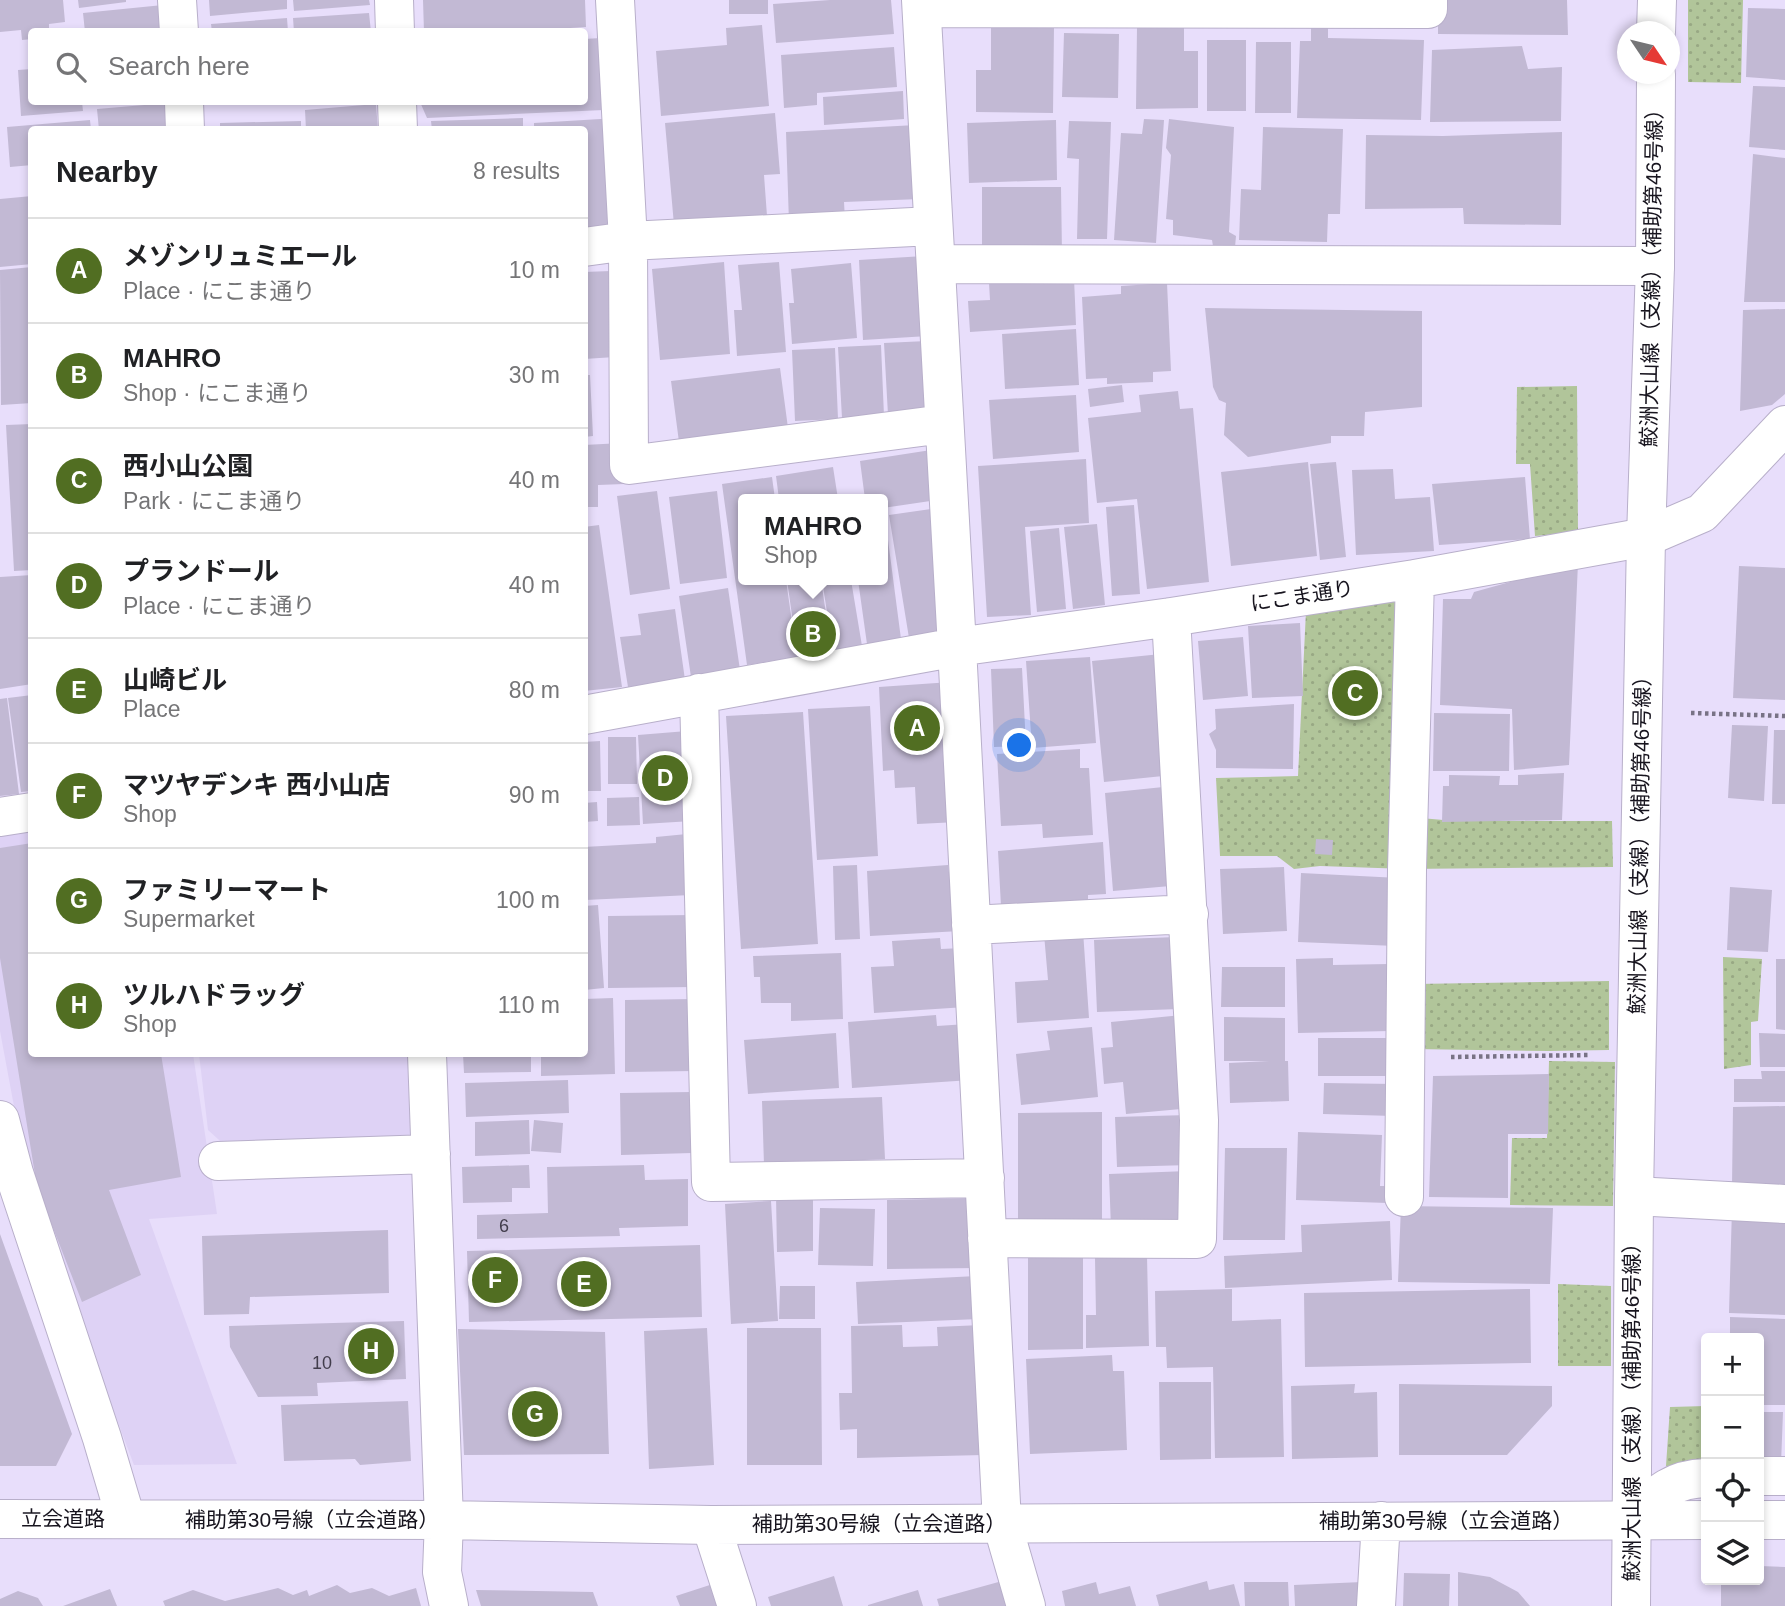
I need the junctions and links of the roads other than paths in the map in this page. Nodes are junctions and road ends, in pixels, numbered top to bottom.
1 (177, 0) edge
2 (394, 0) edge
3 (615, 0) edge
4 (1428, 0) edge
5 (1657, 0) edge
6 (921, 4) edge
7 (1656, 21) edge
8 (179, 28) edge
9 (395, 28) edge
10 (1656, 84) edge
11 (184, 105) edge
12 (397, 105) edge
13 (185, 126) edge
14 (398, 126) edge
15 (933, 226) junction
16 (628, 241) junction
17 (588, 246) edge
18 (936, 264) junction
19 (1654, 266) junction
20 (944, 424) junction
21 (1785, 425) edge
22 (1646, 537) junction
23 (1415, 579) junction
24 (1171, 617) junction
25 (957, 647) junction
26 (699, 693) junction
27 (588, 714) edge
28 (28, 814) edge
29 (0, 817) edge
30 (1189, 914) junction
31 (971, 925) junction
32 (428, 1057) edge
33 (0, 1120) edge
34 (431, 1154) junction
35 (218, 1161) dead end
36 (985, 1178) junction
37 (1634, 1196) junction
38 (1404, 1197) dead end
39 (1785, 1204) edge
40 (987, 1238) junction
41 (1764, 1476) edge
42 (1785, 1476) edge
43 (1701, 1478) edge
44 (0, 1519) edge
45 (126, 1519) junction
46 (444, 1520) junction
47 (1631, 1520) junction
48 (1701, 1520) edge
49 (1764, 1520) edge
50 (1785, 1520) edge
51 (1381, 1521) junction
52 (1002, 1523) junction
53 (711, 1525) junction
54 (449, 1606) edge
55 (737, 1606) edge
56 (1026, 1606) edge
57 (1376, 1606) edge
58 (1631, 1606) edge

1 - 8 street
2 - 9 street
3 - 16 street
4 - 6 street
5 - 7 street
6 - 15 street
10 - 19 street, 鮫洲大山線（支線）（補助第46号線）
11 - 13 street
12 - 14 street
15 - 16 street
15 - 18 street
16 - 17 street
16 - 20 street
18 - 19 street
18 - 20 street
19 - 22 street, 鮫洲大山線（支線）（補助第46号線）
20 - 25 street
21 - 22 street, にこま通り
22 - 23 street, にこま通り
22 - 37 street, 鮫洲大山線（支線）（補助第46号線）
23 - 24 street, にこま通り
23 - 38 street
24 - 25 street, にこま通り
24 - 30 street
25 - 26 street, にこま通り
25 - 31 street
26 - 27 street, にこま通り
26 - 36 street
28 - 29 street
30 - 31 street
30 - 40 street
31 - 36 street
32 - 34 street
33 - 45 street
34 - 35 street
34 - 46 street
36 - 40 street
37 - 39 street
37 - 47 street, 鮫洲大山線（支線）（補助第46号線）
40 - 52 street
41 - 42 street
43 - 47 street
44 - 45 street, 立会道路
45 - 46 street, 補助第30号線（立会道路）
46 - 53 street, 補助第30号線（立会道路）
46 - 54 street
47 - 48 street, 補助第30号線（立会道路）
47 - 51 street, 補助第30号線（立会道路）
47 - 58 street, 鮫洲大山線（支線）（補助第46号線）
49 - 50 street
51 - 52 street, 補助第30号線（立会道路）
51 - 57 street
52 - 53 street, 補助第30号線（立会道路）
52 - 56 street
53 - 55 street

